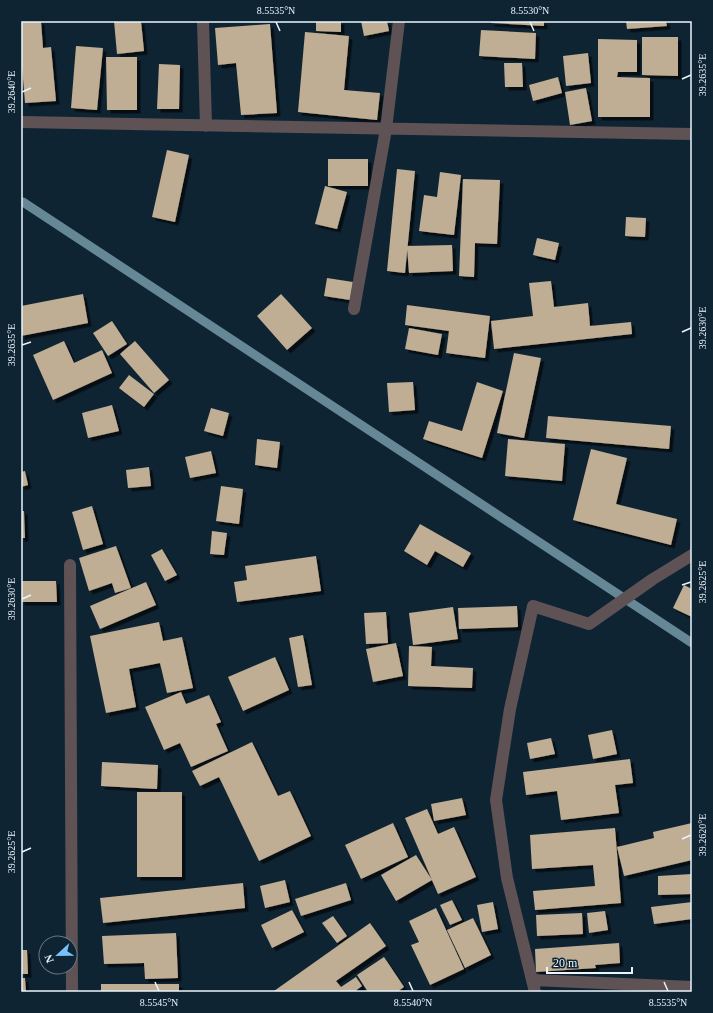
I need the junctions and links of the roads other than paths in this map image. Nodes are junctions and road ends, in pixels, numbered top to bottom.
1 (203, 21) edge
2 (400, 21) edge
3 (21, 122) edge
4 (206, 126) junction
5 (386, 129) junction
6 (692, 134) edge
7 (354, 309) dead end
8 (692, 555) edge
9 (70, 564) dead end
10 (534, 986) edge
11 (692, 987) edge
12 (72, 992) edge

1 - 4 street
2 - 5 street
3 - 4 street
4 - 5 street
5 - 6 street
5 - 7 street
8 - 10 street
9 - 12 street
10 - 11 street

